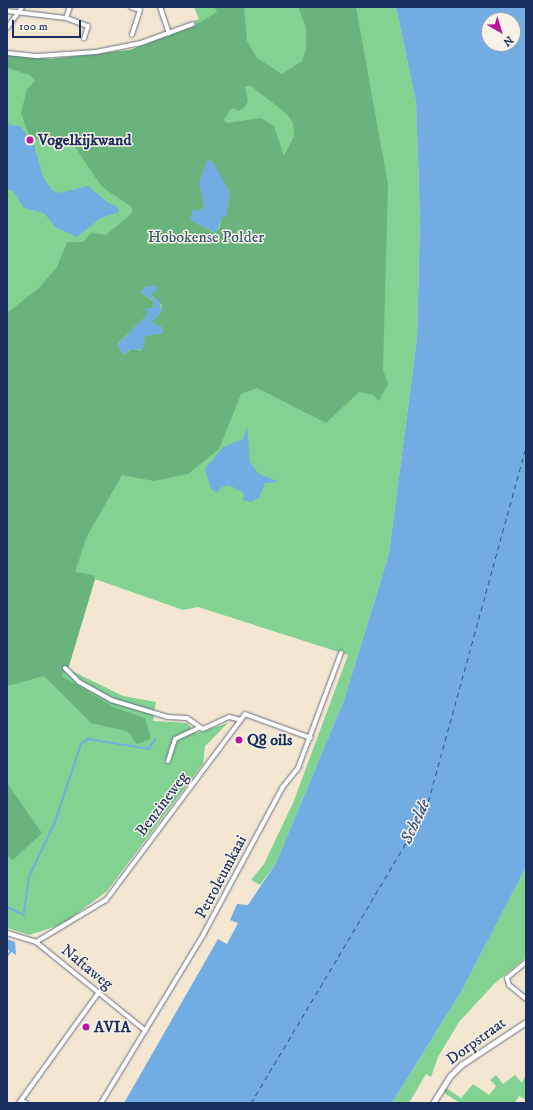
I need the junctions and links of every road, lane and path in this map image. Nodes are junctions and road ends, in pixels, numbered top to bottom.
1 (22, 7) edge
2 (70, 7) edge
3 (131, 7) edge
4 (160, 7) edge
5 (7, 11) edge
6 (19, 13) junction
7 (66, 18) junction
8 (193, 24) dead end
9 (7, 28) edge
10 (169, 33) junction
11 (132, 35) dead end
12 (84, 38) dead end
13 (7, 53) edge
14 (341, 653) dead end
15 (65, 668) dead end
16 (241, 720) junction
17 (199, 728) junction
18 (311, 738) junction
19 (168, 761) dead end
20 (7, 933) edge
21 (36, 942) junction
22 (526, 962) edge
23 (99, 992) junction
24 (526, 999) edge
25 (526, 1022) edge
26 (146, 1031) junction
27 (20, 1101) edge
28 (26, 1103) edge
29 (101, 1103) edge
30 (433, 1103) edge

1 - 6 street
2 - 7 street
3 - 11 street
4 - 10 street
5 - 6 street
6 - 7 street
6 - 9 street
7 - 12 street
8 - 10 street
10 - 13 street
14 - 18 street, Petroleumkaai
15 - 17 street
16 - 17 street
16 - 18 street
16 - 21 street, Benzineweg
17 - 19 street
18 - 26 street, Petroleumkaai
20 - 21 street, Naftaweg
21 - 23 street, Naftaweg
22 - 24 street
23 - 26 street, Naftaweg
23 - 27 street
25 - 30 street, Dorpstraat
26 - 29 street, Petroleumkaai
27 - 28 street

